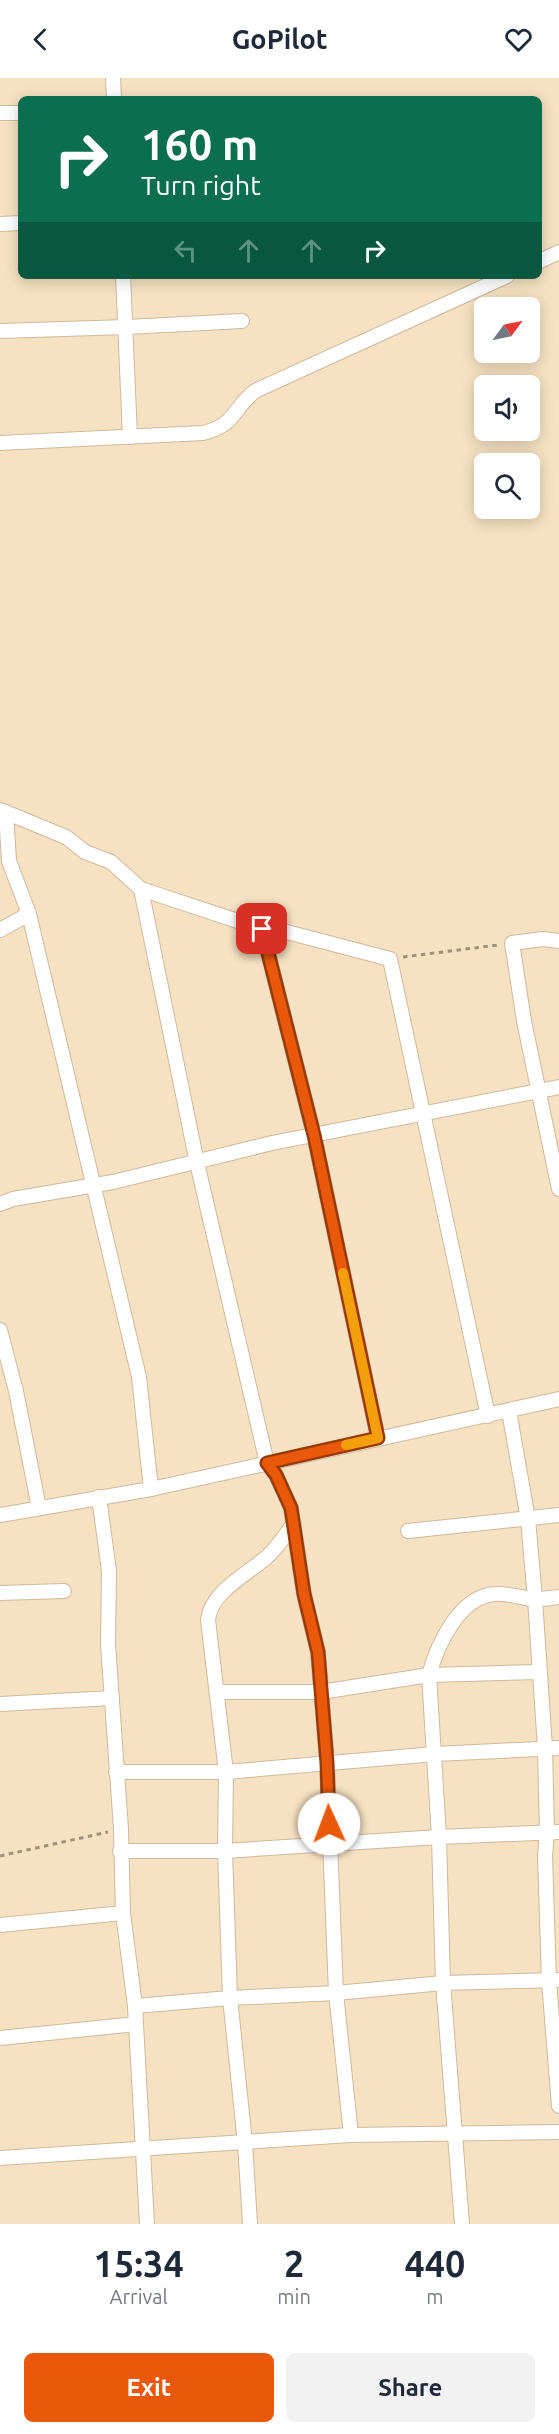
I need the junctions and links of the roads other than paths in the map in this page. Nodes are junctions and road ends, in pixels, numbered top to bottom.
1 (113, 78) edge
2 (114, 96) edge
3 (0, 113) edge
4 (18, 113) edge
5 (18, 223) edge
6 (0, 224) edge
7 (559, 252) edge
8 (542, 260) edge
9 (123, 279) edge
10 (500, 279) edge
11 (242, 321) dead end
12 (127, 327) junction
13 (0, 331) edge
14 (130, 437) junction
15 (0, 443) edge
16 (3, 811) edge
17 (141, 889) junction
18 (28, 914) junction
19 (262, 929) junction
20 (0, 930) edge
21 (559, 941) edge
22 (559, 1087) edge
23 (540, 1091) junction
24 (423, 1112) junction
25 (314, 1135) junction
26 (197, 1163) junction
27 (94, 1185) junction
28 (559, 1189) edge
29 (0, 1204) edge
30 (0, 1330) edge
31 (559, 1399) edge
32 (509, 1411) junction
33 (488, 1416) junction
34 (378, 1438) junction
35 (267, 1463) junction
36 (151, 1489) junction
37 (99, 1497) junction
38 (39, 1508) junction
39 (0, 1515) edge
40 (559, 1515) edge
41 (528, 1519) junction
42 (294, 1523) junction
43 (408, 1531) dead end
44 (64, 1591) dead end
45 (0, 1593) edge
46 (559, 1597) edge
47 (535, 1599) junction
48 (539, 1672) junction
49 (429, 1675) junction
50 (218, 1692) junction
51 (321, 1692) junction
52 (112, 1698) junction
53 (0, 1704) edge
54 (544, 1748) junction
55 (559, 1748) edge
56 (435, 1754) junction
57 (327, 1763) junction
58 (116, 1772) junction
59 (226, 1772) junction
60 (553, 1832) edge
61 (439, 1837) junction
62 (330, 1844) junction
63 (120, 1851) junction
64 (225, 1851) junction
65 (123, 1913) junction
66 (0, 1925) edge
67 (554, 1981) edge
68 (442, 1983) junction
69 (336, 1993) junction
70 (230, 1998) junction
71 (135, 2006) junction
72 (136, 2024) junction
73 (0, 2038) edge
74 (559, 2106) edge
75 (559, 2132) edge
76 (455, 2134) junction
77 (351, 2135) junction
78 (245, 2144) junction
79 (145, 2147) junction
80 (0, 2158) edge
81 (147, 2224) edge
82 (250, 2224) edge
83 (462, 2224) edge

1 - 2 street
3 - 4 street
5 - 6 street
7 - 8 street
9 - 12 street
10 - 14 street
11 - 12 street
12 - 13 street
12 - 14 street
14 - 15 street
16 - 17 street
16 - 18 street
17 - 19 street
17 - 26 street
18 - 20 street
18 - 27 street
19 - 24 street
19 - 25 street
21 - 23 street
22 - 23 street
23 - 24 street
23 - 28 street
24 - 25 street
24 - 33 street
25 - 26 street
25 - 34 street
26 - 27 street
26 - 35 street
27 - 29 street
27 - 36 street
30 - 38 street
31 - 32 street
32 - 33 street
32 - 41 street
33 - 34 street
34 - 35 street
35 - 36 street
35 - 42 street
36 - 37 street
37 - 38 street
37 - 52 street
38 - 39 street
40 - 41 street
41 - 43 street
41 - 47 street
42 - 50 street
42 - 51 street
44 - 45 street
46 - 47 street
47 - 48 street
47 - 49 street
48 - 49 street
48 - 54 street
49 - 51 street
49 - 56 street
50 - 51 street
50 - 59 street
51 - 57 street
52 - 53 street
52 - 58 street
54 - 55 street
54 - 56 street
54 - 60 street
56 - 57 street
56 - 61 street
57 - 59 street
57 - 62 street
58 - 59 street
58 - 63 street
59 - 64 street
60 - 61 street
60 - 67 street
61 - 62 street
61 - 68 street
62 - 64 street
62 - 69 street
63 - 64 street
63 - 65 street
64 - 70 street
65 - 66 street
65 - 71 street
67 - 68 street
67 - 74 street
68 - 69 street
68 - 76 street
69 - 70 street
69 - 77 street
70 - 71 street
70 - 78 street
71 - 72 street
72 - 73 street
72 - 79 street
75 - 76 street
76 - 77 street
76 - 83 street
77 - 78 street
78 - 79 street
78 - 82 street
79 - 80 street
79 - 81 street

